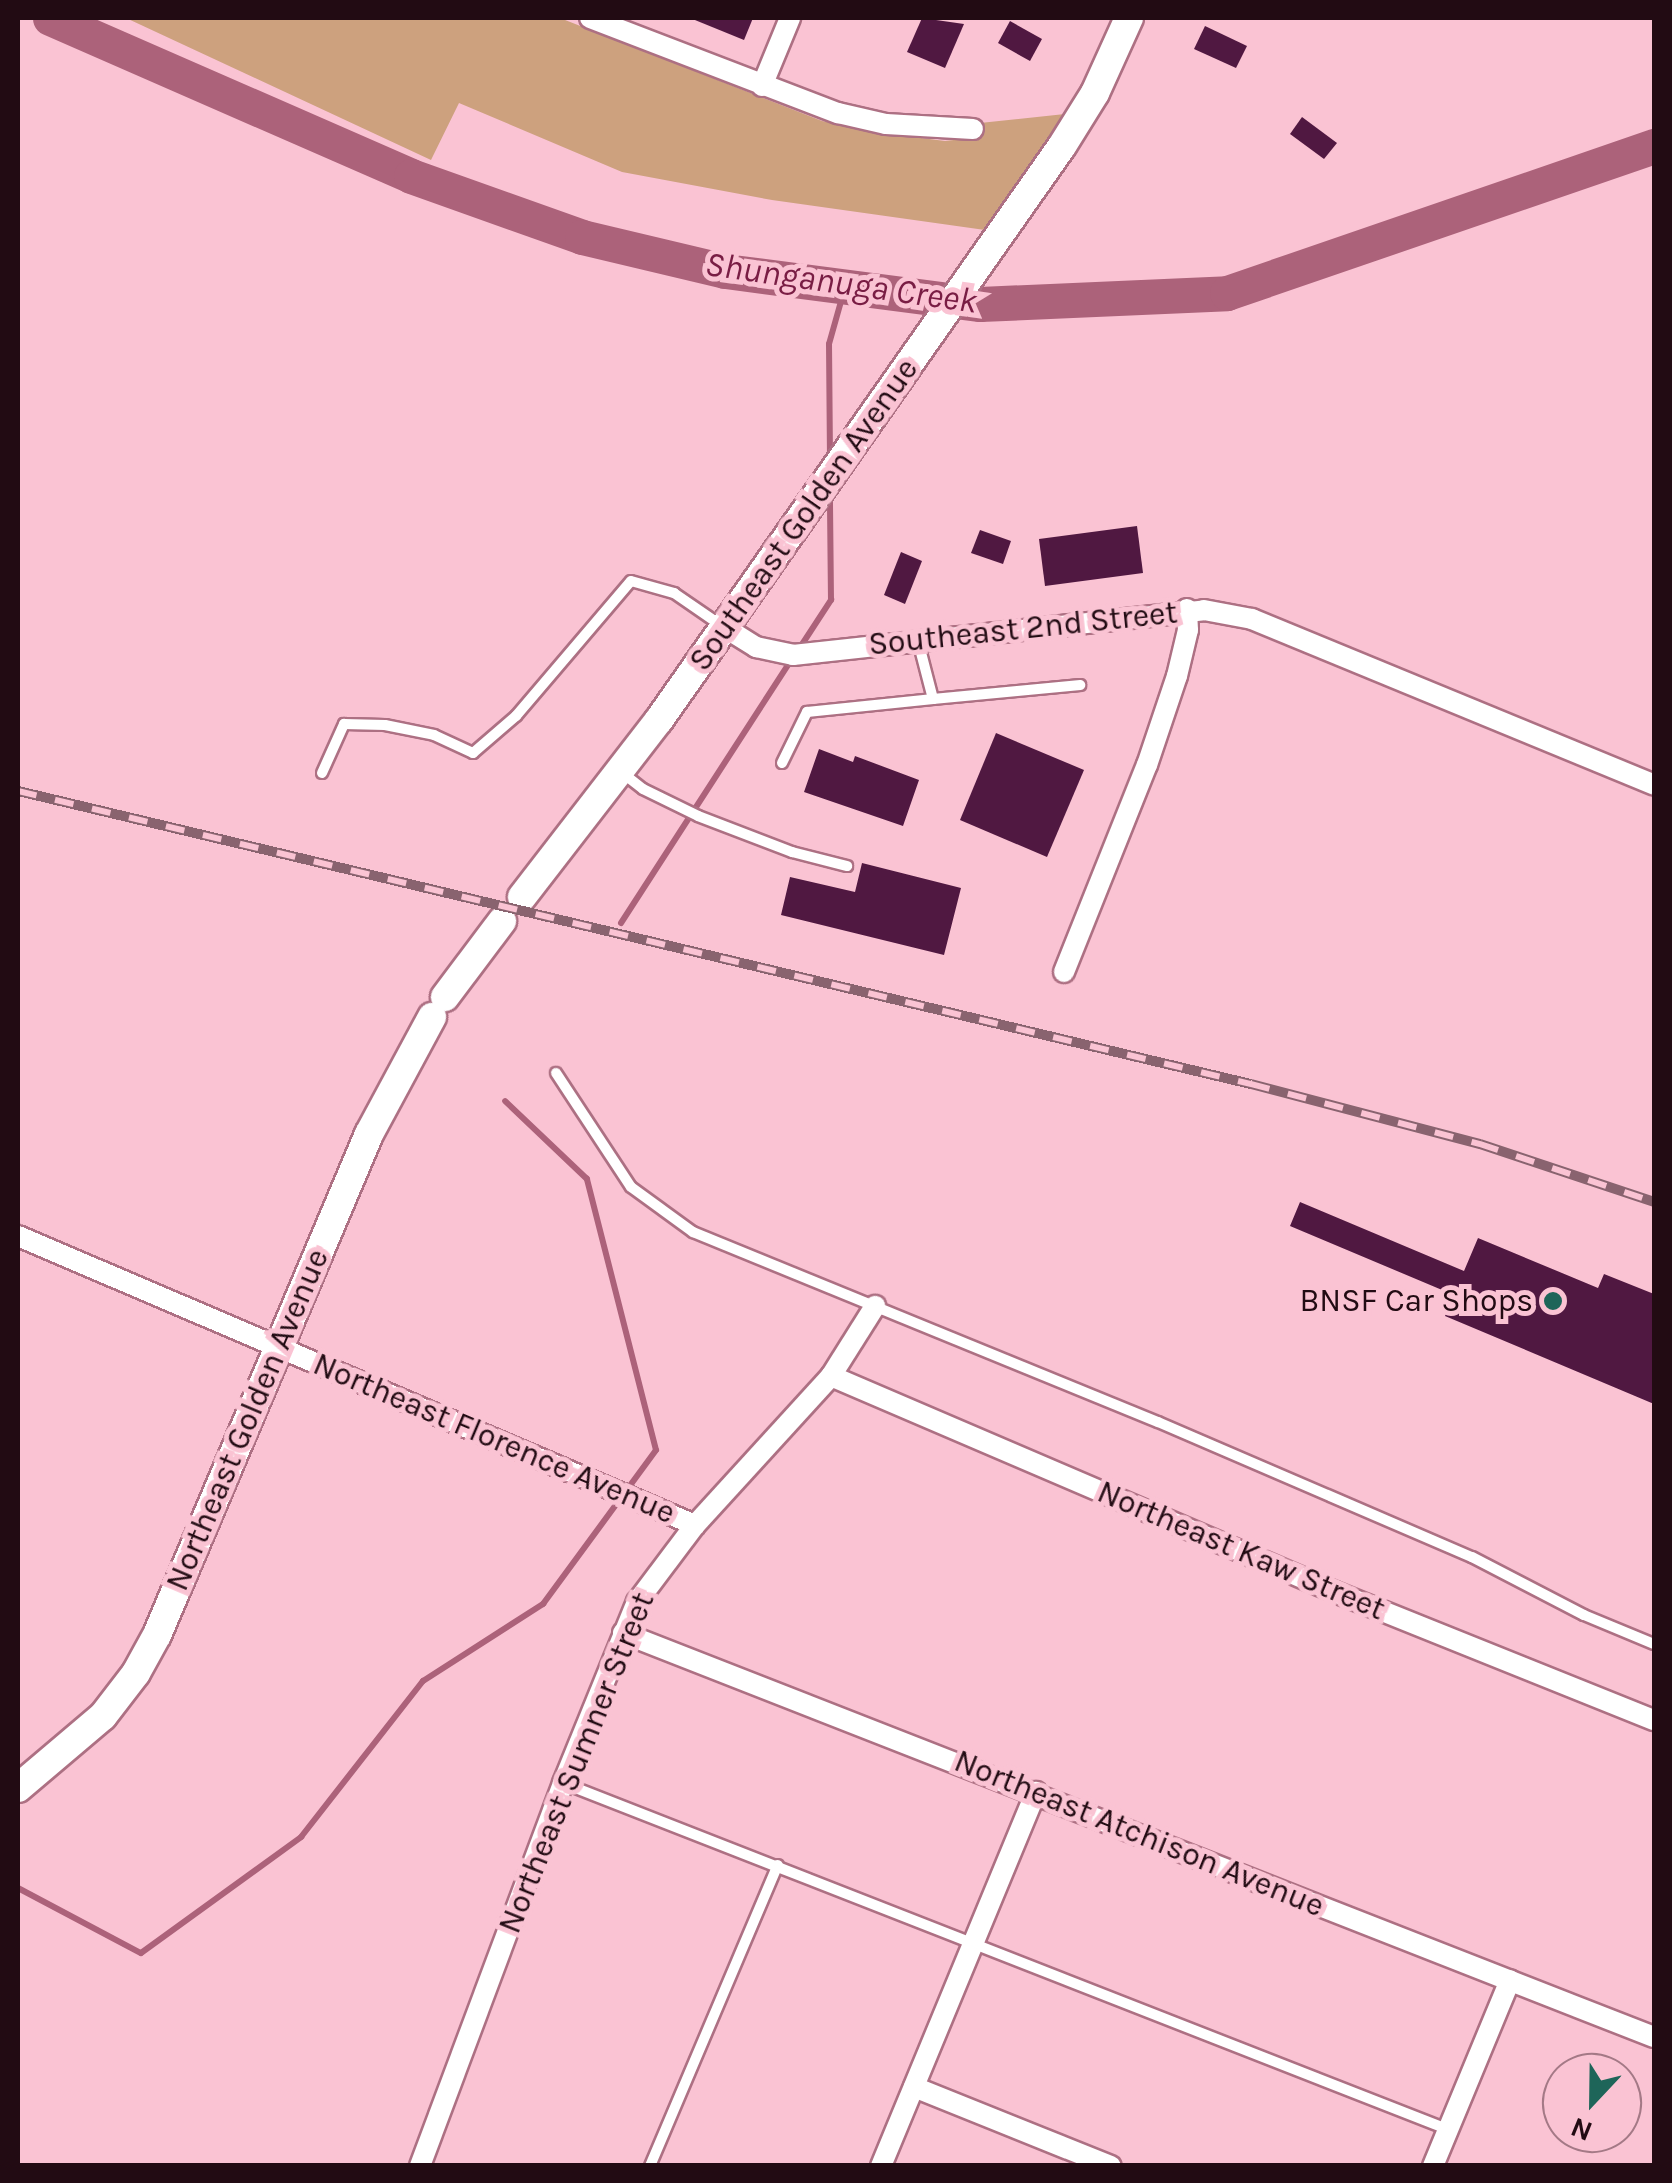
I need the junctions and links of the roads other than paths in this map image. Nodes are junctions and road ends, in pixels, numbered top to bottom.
1 (590, 18) edge
2 (790, 18) edge
3 (1129, 18) edge
4 (762, 86) junction
5 (973, 130) dead end
6 (1187, 610) junction
7 (724, 627) junction
8 (918, 640) junction
9 (1080, 685) dead end
10 (933, 699) junction
11 (782, 763) dead end
12 (619, 771) junction
13 (322, 773) dead end
14 (1654, 786) edge
15 (847, 866) dead end
16 (522, 897) dead end
17 (502, 921) dead end
18 (1064, 972) dead end
19 (556, 1072) dead end
20 (18, 1236) edge
21 (875, 1306) junction
22 (279, 1347) junction
23 (831, 1376) junction
24 (694, 1525) junction
25 (623, 1633) junction
26 (1654, 1644) edge
27 (1654, 1720) edge
28 (563, 1783) junction
29 (18, 1788) edge
30 (1036, 1792) junction
31 (778, 1866) junction
32 (972, 1946) junction
33 (1510, 1980) junction
34 (1654, 2037) edge
35 (914, 2088) junction
36 (1448, 2130) junction
37 (420, 2166) edge
38 (650, 2166) edge
39 (881, 2166) edge
40 (1111, 2166) edge
41 (1433, 2166) edge

1 - 4 street
2 - 4 street
3 - 7 street, Southeast Golden Avenue
4 - 5 street
6 - 8 street, Southeast 2nd Street
6 - 14 street, Southeast 2nd Street
6 - 18 street
7 - 8 street, Southeast 2nd Street
7 - 12 street, Southeast Golden Avenue
7 - 13 lane
8 - 10 lane
9 - 10 lane
10 - 11 lane
12 - 15 lane
12 - 16 street, Southeast Golden Avenue
17 - 22 street, Northeast Golden Avenue
19 - 21 lane
20 - 22 street, Northeast Florence Avenue
21 - 23 street, Northeast Sumner Street
21 - 26 lane
22 - 24 street, Northeast Florence Avenue
22 - 29 street, Northeast Golden Avenue
23 - 24 street, Northeast Sumner Street
23 - 27 street, Northeast Kaw Street
24 - 25 street, Northeast Sumner Street
25 - 28 street, Northeast Sumner Street
25 - 30 street, Northeast Atchison Avenue
28 - 31 lane
28 - 37 street, Northeast Sumner Street
30 - 32 street
30 - 33 street, Northeast Atchison Avenue
31 - 32 lane
31 - 38 lane
32 - 35 street
32 - 36 lane
33 - 34 street, Northeast Atchison Avenue
33 - 36 street
35 - 39 street
35 - 40 street
36 - 41 street

